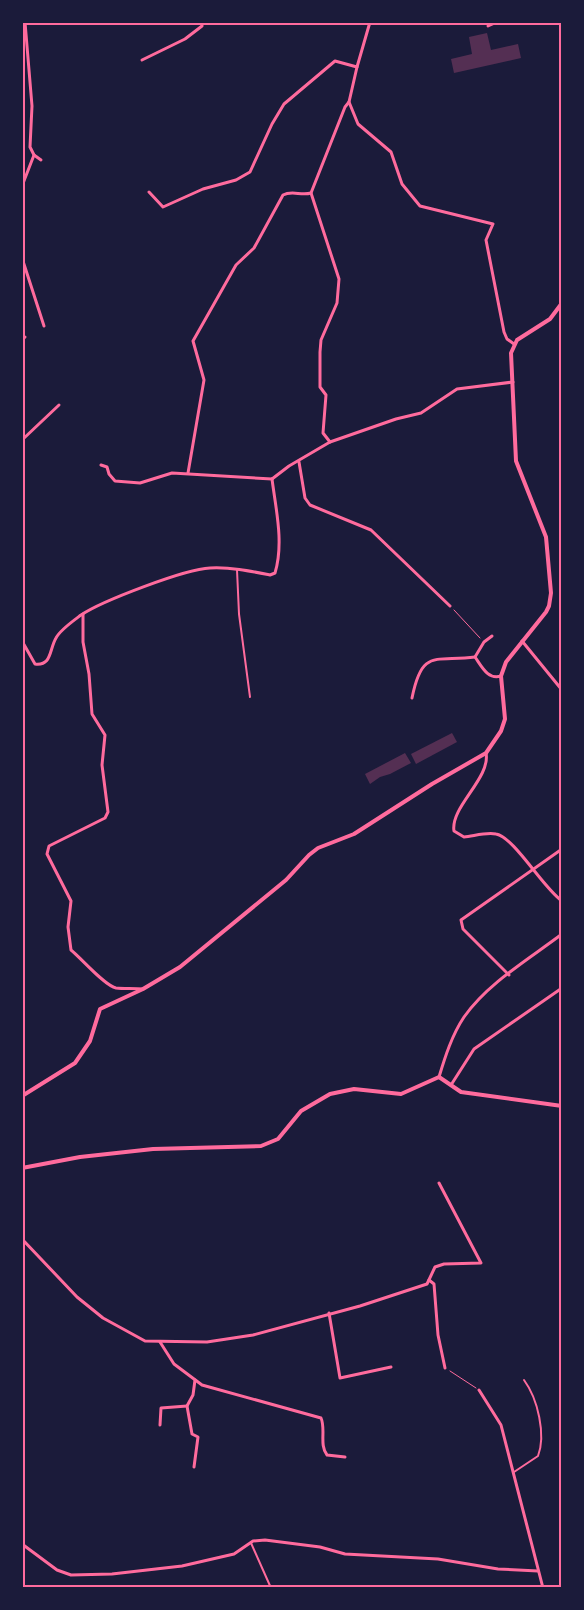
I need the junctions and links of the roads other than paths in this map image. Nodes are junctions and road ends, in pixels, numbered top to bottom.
1 (26, 22) edge
2 (202, 22) edge
3 (370, 22) edge
4 (497, 22) edge
5 (488, 26) dead end
6 (142, 60) dead end
7 (356, 67) junction
8 (349, 102) junction
9 (34, 155) junction
10 (42, 160) dead end
11 (22, 186) edge
12 (149, 192) dead end
13 (312, 193) junction
14 (22, 258) edge
15 (562, 303) edge
16 (44, 326) dead end
17 (514, 344) junction
18 (513, 382) junction
19 (59, 404) dead end
20 (22, 440) edge
21 (330, 442) junction
22 (299, 462) junction
23 (101, 465) dead end
24 (188, 473) junction
25 (272, 479) junction
26 (237, 568) junction
27 (450, 606) road end
28 (83, 614) junction
29 (492, 636) dead end
30 (22, 641) edge
31 (522, 642) junction
32 (475, 658) junction
33 (501, 676) junction
34 (562, 690) edge
35 (250, 697) dead end
36 (412, 698) dead end
37 (486, 753) junction
38 (562, 848) edge
39 (532, 870) junction
40 (562, 901) edge
41 (562, 934) edge
42 (509, 975) junction
43 (562, 988) edge
44 (143, 989) junction
45 (439, 1077) junction
46 (451, 1086) junction
47 (22, 1096) edge
48 (562, 1106) edge
49 (22, 1168) edge
50 (439, 1183) dead end
51 (22, 1238) edge
52 (429, 1280) junction
53 (329, 1314) junction
54 (160, 1341) junction
55 (391, 1367) dead end
56 (445, 1368) road end
57 (195, 1380) junction
58 (524, 1380) dead end
59 (479, 1390) road end
60 (187, 1406) junction
61 (160, 1425) dead end
62 (345, 1457) dead end
63 (194, 1467) dead end
64 (512, 1473) junction
65 (251, 1543) junction
66 (22, 1544) edge
67 (538, 1572) junction
68 (271, 1588) edge
69 (543, 1588) edge

1 - 9 street
2 - 6 street
3 - 7 street
4 - 5 street
7 - 8 street
7 - 12 street
8 - 13 street
8 - 17 street
9 - 10 street
9 - 11 street
13 - 21 street
13 - 24 street
14 - 16 street
15 - 17 street
17 - 18 street
18 - 21 street
18 - 31 street
19 - 20 street
21 - 22 street
22 - 25 street
22 - 27 street
23 - 24 street
24 - 25 street
25 - 26 street
26 - 28 street
26 - 35 lane
28 - 30 street
28 - 44 street
29 - 32 street
31 - 33 street
31 - 34 street
32 - 33 street
32 - 36 street
33 - 37 street
37 - 39 street
37 - 44 street
38 - 39 street
39 - 40 street
39 - 42 street
41 - 42 street
42 - 45 street
43 - 46 street
44 - 47 street
45 - 46 street
45 - 49 street
46 - 48 street
50 - 52 street
51 - 54 street
52 - 53 street
52 - 56 street
53 - 54 street
53 - 55 street
54 - 57 street
57 - 60 street
57 - 62 street
58 - 64 lane
59 - 64 street
60 - 61 street
60 - 63 street
64 - 67 street
65 - 66 street
65 - 67 street
65 - 68 lane
67 - 69 street

